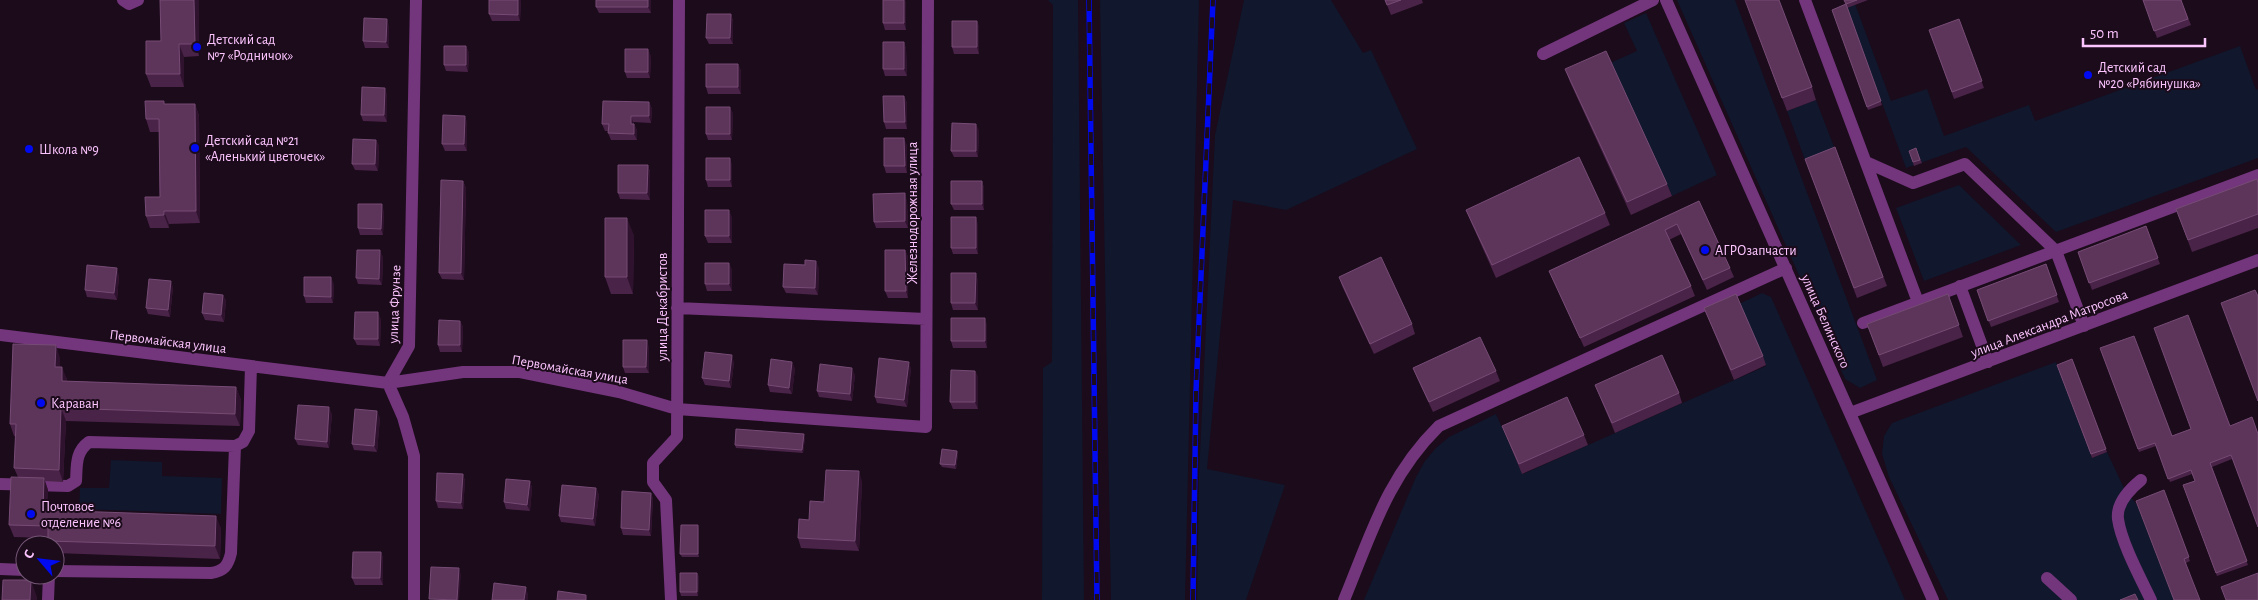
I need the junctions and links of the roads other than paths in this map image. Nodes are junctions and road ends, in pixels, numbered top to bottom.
1 (123, 0) edge
2 (138, 0) edge
3 (416, 0) edge
4 (679, 0) edge
5 (928, 0) edge
6 (1653, 0) edge
7 (1666, 0) edge
8 (1805, 0) edge
9 (1543, 54) dead end
10 (1866, 162) junction
11 (2258, 175) edge
12 (2056, 251) junction
13 (2258, 260) edge
14 (1786, 268) junction
15 (1960, 286) junction
16 (1918, 302) junction
17 (677, 308) junction
18 (926, 319) junction
19 (1863, 323) dead end
20 (2084, 326) junction
21 (0, 335) edge
22 (1988, 362) junction
23 (251, 366) junction
24 (388, 384) junction
25 (677, 409) junction
26 (1850, 413) junction
27 (926, 427) joint
28 (235, 446) junction
29 (2141, 480) dead end
30 (0, 484) edge
31 (0, 570) edge
32 (15, 570) edge
33 (65, 570) edge
34 (2047, 578) dead end
35 (49, 585) edge
36 (48, 600) edge
37 (414, 600) edge
38 (671, 600) edge
39 (1344, 600) edge
40 (1933, 600) edge
41 (2071, 600) edge
42 (2151, 600) edge

1 - 2 street
3 - 24 street, улица Фрунзе
4 - 17 street, улица Декабристов
5 - 18 street, Железнодорожная улица
6 - 9 street
7 - 14 street, улица Белинского
8 - 10 street
10 - 12 street
10 - 16 street
11 - 12 street
12 - 15 street
12 - 20 street
13 - 20 street, улица Александра Матросова
14 - 26 street, улица Белинского
14 - 39 street
15 - 16 street
15 - 22 street
16 - 19 street
17 - 18 street
17 - 25 street, улица Декабристов
18 - 27 street, Железнодорожная улица
20 - 22 street, улица Александра Матросова
21 - 23 street, Первомайская улица
22 - 26 street, улица Александра Матросова
23 - 24 street, Первомайская улица
23 - 28 street
24 - 25 street, Первомайская улица
24 - 37 street
25 - 27 street, Первомайская улица
25 - 38 street, улица Декабристов
26 - 40 street, улица Белинского
28 - 30 street
28 - 33 street
29 - 42 street
31 - 32 street
34 - 41 street
35 - 36 street

